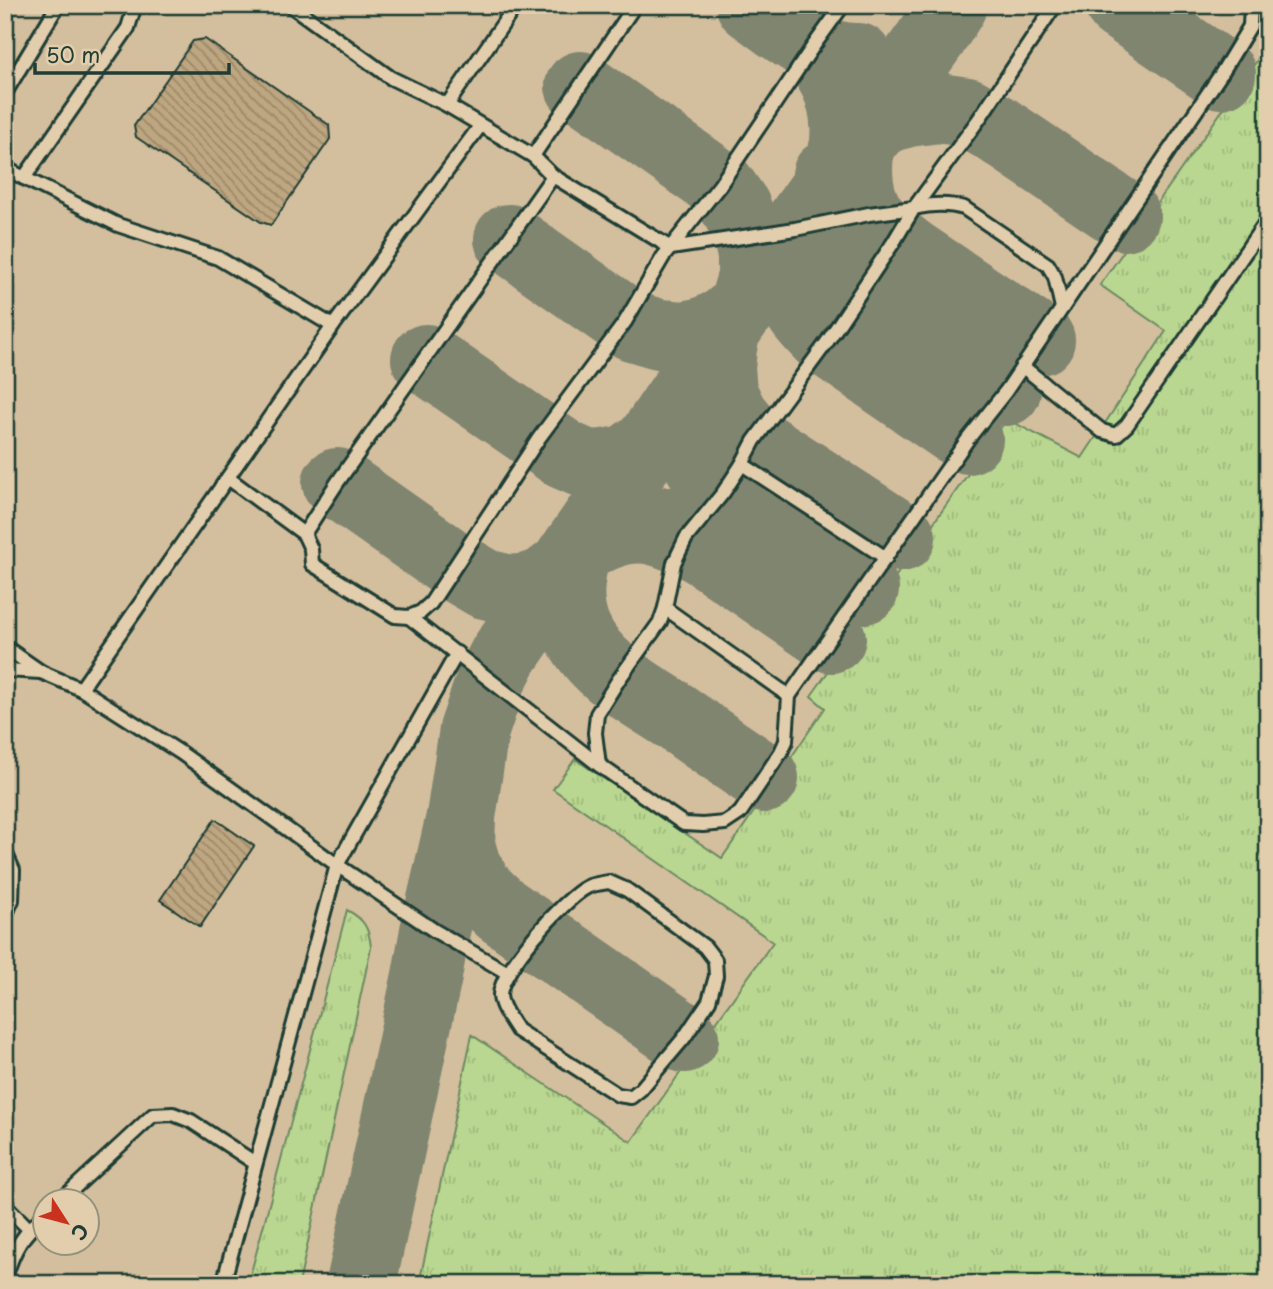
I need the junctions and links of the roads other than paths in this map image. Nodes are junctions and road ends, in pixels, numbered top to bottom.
1 (135, 5) edge
2 (290, 5) edge
3 (516, 5) edge
4 (635, 5) edge
5 (843, 5) edge
6 (1055, 5) edge
7 (1251, 5) edge
8 (55, 6) edge
9 (5, 93) edge
10 (447, 105) junction
11 (480, 126) junction
12 (533, 156) junction
13 (5, 167) edge
14 (554, 176) junction
15 (24, 178) junction
16 (914, 208) junction
17 (1268, 219) edge
18 (671, 248) junction
19 (1062, 308) junction
20 (333, 326) junction
21 (1022, 366) junction
22 (742, 464) junction
23 (228, 478) junction
24 (303, 534) junction
25 (886, 558) junction
26 (665, 608) junction
27 (409, 617) junction
28 (5, 647) edge
29 (457, 653) junction
30 (5, 670) edge
31 (41, 672) junction
32 (81, 690) junction
33 (789, 696) junction
34 (599, 765) junction
35 (5, 852) edge
36 (337, 865) junction
37 (5, 916) edge
38 (508, 973) junction
39 (255, 1163) junction
40 (74, 1188) edge
41 (5, 1205) edge
42 (32, 1226) edge
43 (29, 1229) junction
44 (5, 1278) edge
45 (223, 1284) edge

1 - 15 lane
2 - 10 lane
3 - 10 lane
4 - 12 lane
5 - 18 lane
6 - 16 lane
7 - 19 lane
8 - 9 lane
10 - 11 lane
11 - 12 lane
11 - 20 lane
12 - 14 lane
13 - 15 lane
14 - 18 lane
14 - 24 lane
15 - 20 lane
16 - 18 lane
16 - 19 lane
16 - 22 lane
17 - 21 lane
18 - 27 lane
19 - 21 lane
20 - 23 lane
21 - 25 lane
22 - 25 lane
22 - 26 lane
23 - 24 lane
23 - 32 lane
24 - 27 lane
25 - 33 lane
26 - 33 lane
26 - 34 lane
27 - 29 lane
28 - 31 lane
29 - 34 lane
29 - 36 lane
30 - 31 lane
31 - 32 lane
32 - 36 lane
33 - 34 lane
35 - 37 lane
36 - 38 lane
36 - 39 lane
38 - 38 lane
39 - 40 lane
39 - 45 lane
41 - 43 lane
42 - 43 lane
43 - 44 lane

